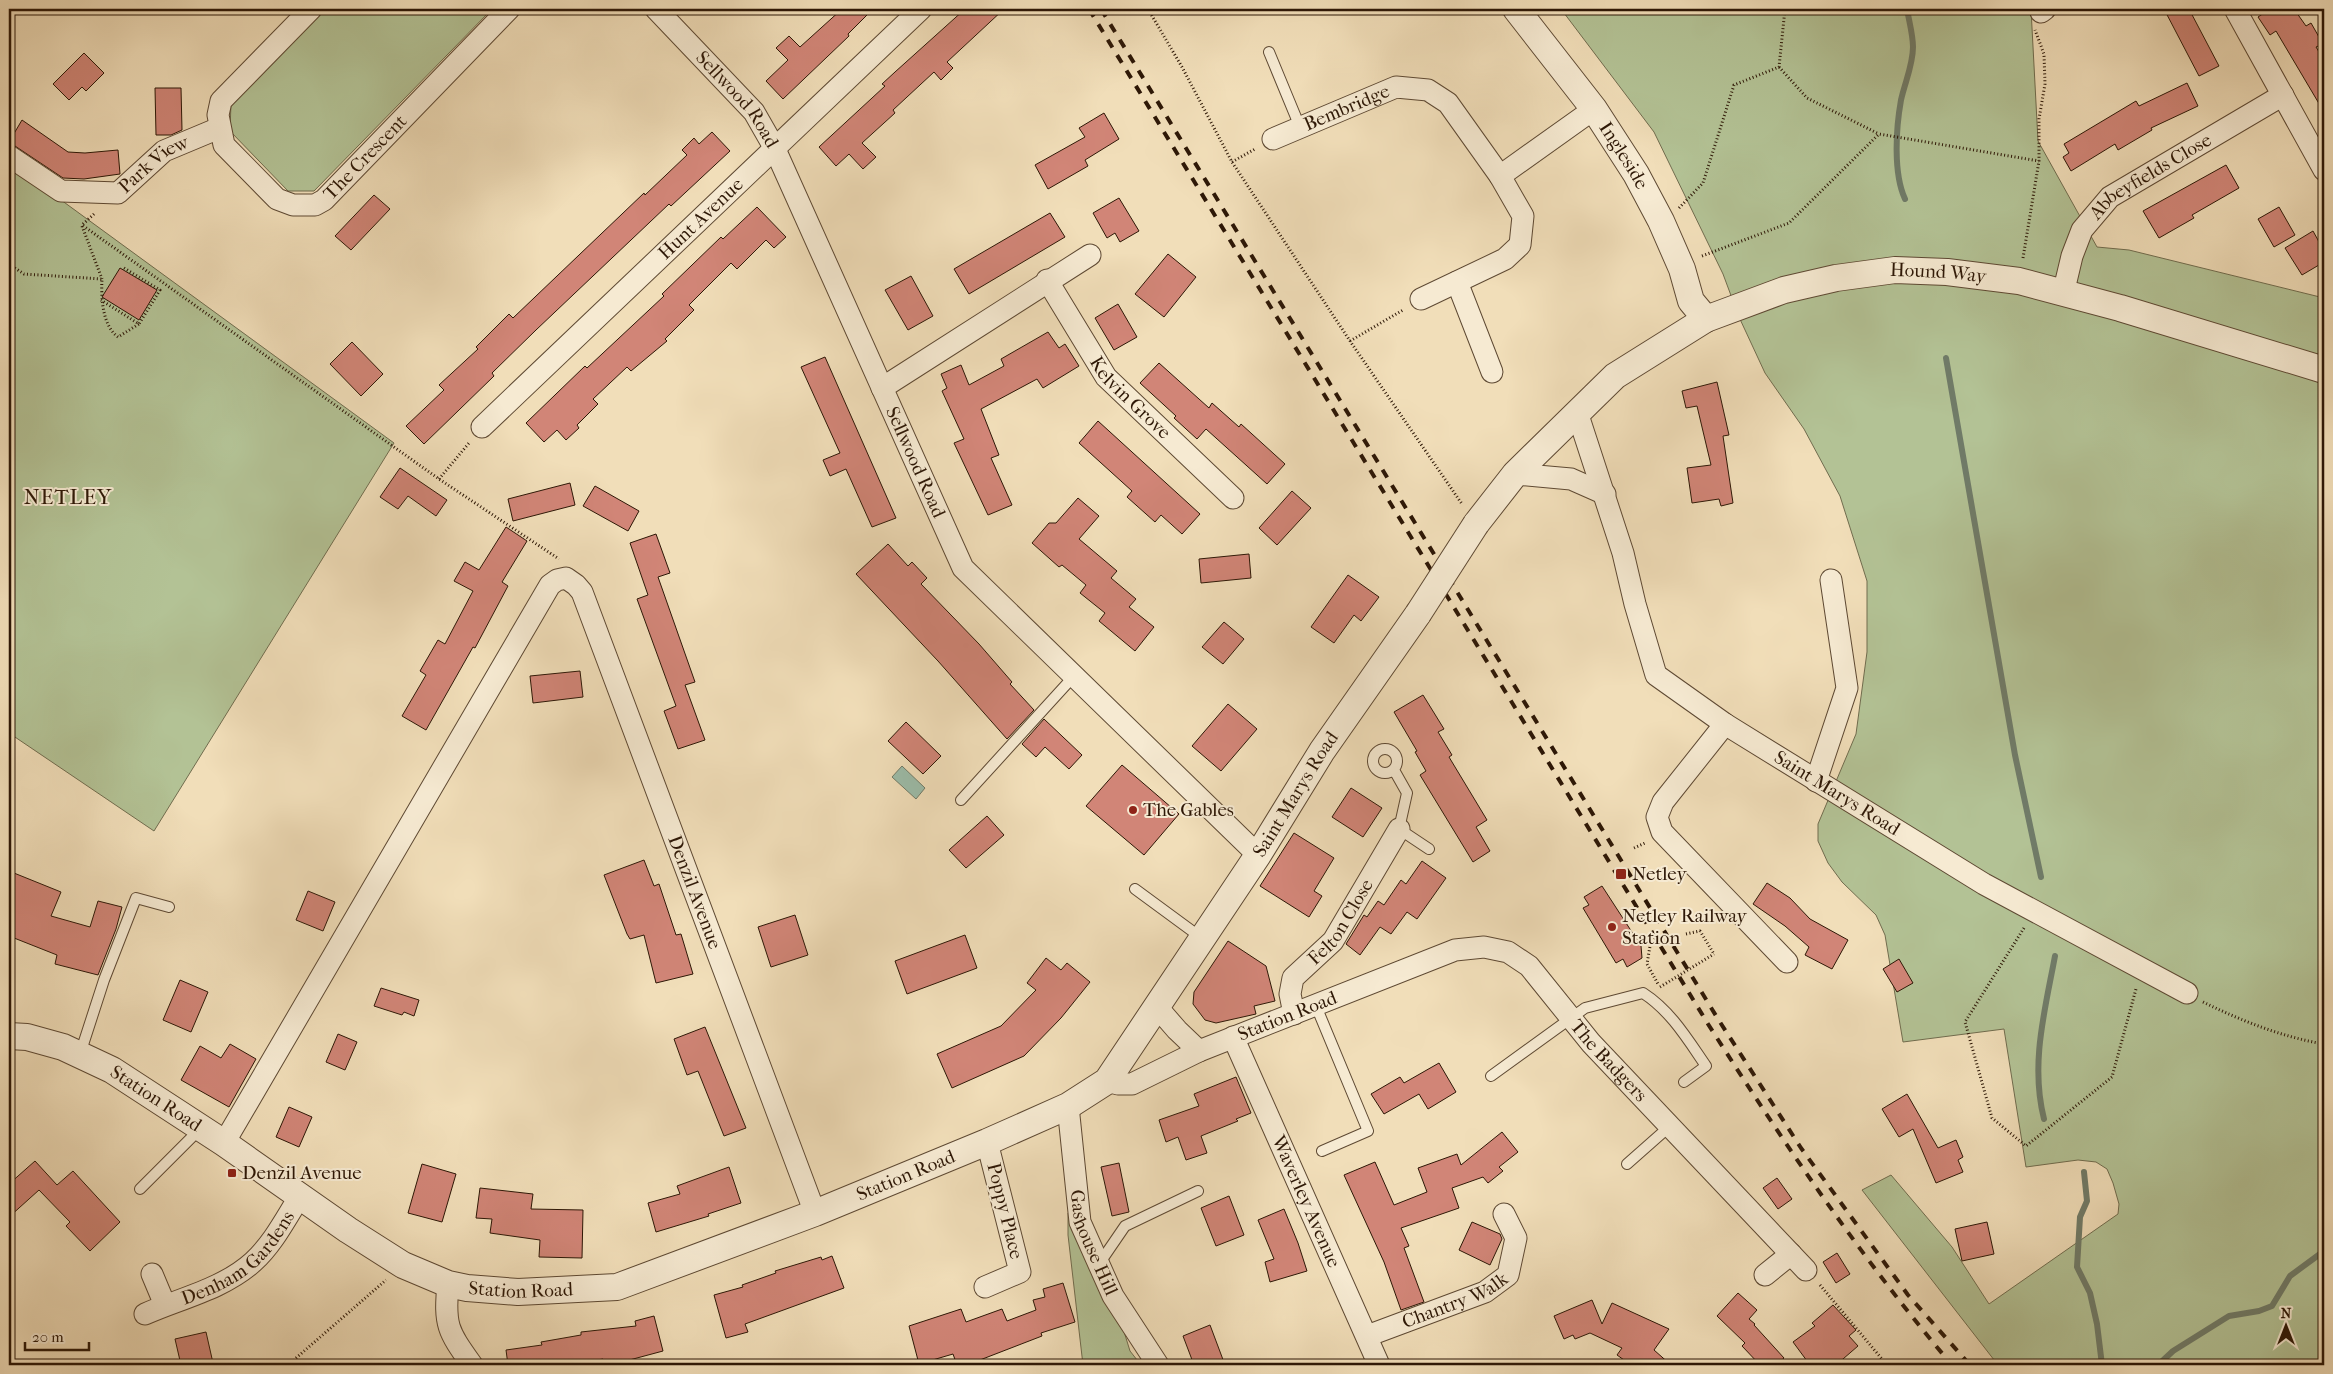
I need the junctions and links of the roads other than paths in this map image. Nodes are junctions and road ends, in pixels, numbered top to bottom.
1 (311, 9) edge
2 (509, 9) edge
3 (656, 9) edge
4 (921, 9) edge
5 (1516, 9) edge
6 (2235, 9) edge
7 (1269, 52) dead end
8 (2283, 95) junction
9 (1594, 109) junction
10 (1300, 127) junction
11 (220, 128) junction
12 (1273, 139) road end
13 (774, 148) junction
14 (9, 156) edge
15 (2324, 170) edge
16 (1500, 176) junction
17 (1090, 255) dead end
18 (1047, 280) junction
19 (1457, 282) junction
20 (2062, 294) junction
21 (1421, 299) road end
22 (1706, 319) junction
23 (2324, 370) edge
24 (1492, 372) dead end
25 (882, 388) junction
26 (1577, 412) junction
27 (482, 428) road end
28 (1515, 474) junction
29 (1605, 494) junction
30 (1233, 498) dead end
31 (1831, 580) dead end
32 (1074, 676) junction
33 (1725, 724) junction
34 (1394, 770) dead end
35 (1816, 781) junction
36 (961, 800) dead end
37 (1399, 829) junction
38 (1429, 849) dead end
39 (1258, 855) junction
40 (1135, 889) dead end
41 (168, 907) dead end
42 (1203, 939) junction
43 (1787, 962) dead end
44 (1375, 981) joint
45 (2187, 993) road end
46 (1316, 1006) junction
47 (1158, 1007) junction
48 (1294, 1014) junction
49 (1570, 1016) junction
50 (9, 1036) edge
51 (1233, 1037) junction
52 (1199, 1051) junction
53 (79, 1054) junction
54 (1491, 1076) dead end
55 (1107, 1081) junction
56 (1684, 1082) dead end
57 (1068, 1106) junction
58 (1670, 1126) junction
59 (201, 1128) junction
60 (987, 1142) junction
61 (224, 1143) junction
62 (1322, 1150) dead end
63 (1627, 1164) dead end
64 (140, 1189) dead end
65 (1198, 1191) dead end
66 (300, 1196) junction
67 (815, 1213) junction
68 (1504, 1214) dead end
69 (1791, 1254) junction
70 (1099, 1265) junction
71 (1806, 1270) road end
72 (152, 1274) dead end
73 (1765, 1275) dead end
74 (448, 1284) junction
75 (985, 1287) dead end
76 (165, 1305) junction
77 (145, 1314) dead end
78 (1367, 1336) junction
79 (472, 1365) edge
80 (1158, 1365) edge
81 (1380, 1365) edge

1 - 11 street, The Crescent
2 - 11 street, The Crescent
3 - 13 street, Sellwood Road
4 - 13 street, Hunt Avenue
5 - 9 street, Ingleside
6 - 8 street
7 - 10 lane
8 - 15 street
8 - 20 street, Abbeyfields Close
9 - 16 street
9 - 22 street, Ingleside
10 - 12 street, Bembridge
10 - 16 street, Bembridge
11 - 14 street, Park View
13 - 25 street, Sellwood Road
13 - 27 street, Hunt Avenue
16 - 19 street, Bembridge
17 - 18 street
18 - 25 street
18 - 30 street, Kelvin Grove
19 - 21 street, Bembridge
19 - 24 street
20 - 22 street, Hound Way
20 - 23 street, Hound Way
22 - 26 street, Hound Way
25 - 32 street, Sellwood Road
26 - 28 street, Saint Marys Road
26 - 29 street, Saint Marys Road
28 - 29 street
28 - 39 street, Saint Marys Road, bridge
29 - 33 street, Saint Marys Road
31 - 35 street
32 - 36 lane
32 - 39 street, Sellwood Road
33 - 35 street, Saint Marys Road
33 - 43 street
34 - 37 lane
35 - 45 street, Saint Marys Road
37 - 38 lane
37 - 48 street, Felton Close
39 - 42 street, Saint Marys Road
40 - 42 lane
41 - 53 lane
42 - 47 street, Saint Marys Road
44 - 46 street, Station Road
44 - 49 street, The Badgers
46 - 48 street, Station Road
46 - 62 lane
47 - 52 street
47 - 55 street, Saint Marys Road
48 - 51 street, Station Road
49 - 54 lane
49 - 56 lane
49 - 58 street, The Badgers
50 - 53 street, Station Road
51 - 52 street, Station Road
51 - 78 street, Waverley Avenue
52 - 55 street, Station Road
53 - 59 street, Station Road
55 - 57 street, Saint Marys Road
57 - 60 street, Station Road
57 - 70 street, Gashouse Hill
58 - 63 lane
58 - 69 street, The Badgers
59 - 61 street, Station Road
59 - 64 lane
60 - 67 street, Station Road
60 - 75 street, Poppy Place
61 - 66 street, Station Road
61 - 67 street, Denzil Avenue
65 - 70 lane
66 - 74 street, Station Road
66 - 76 street, Denham Gardens
67 - 74 street, Station Road
68 - 78 street, Chantry Walk
69 - 71 street, The Badgers
69 - 73 street
70 - 80 street, Gashouse Hill
72 - 76 street, Denham Gardens
74 - 79 street
76 - 77 street, Denham Gardens
78 - 81 street, Waverley Avenue

